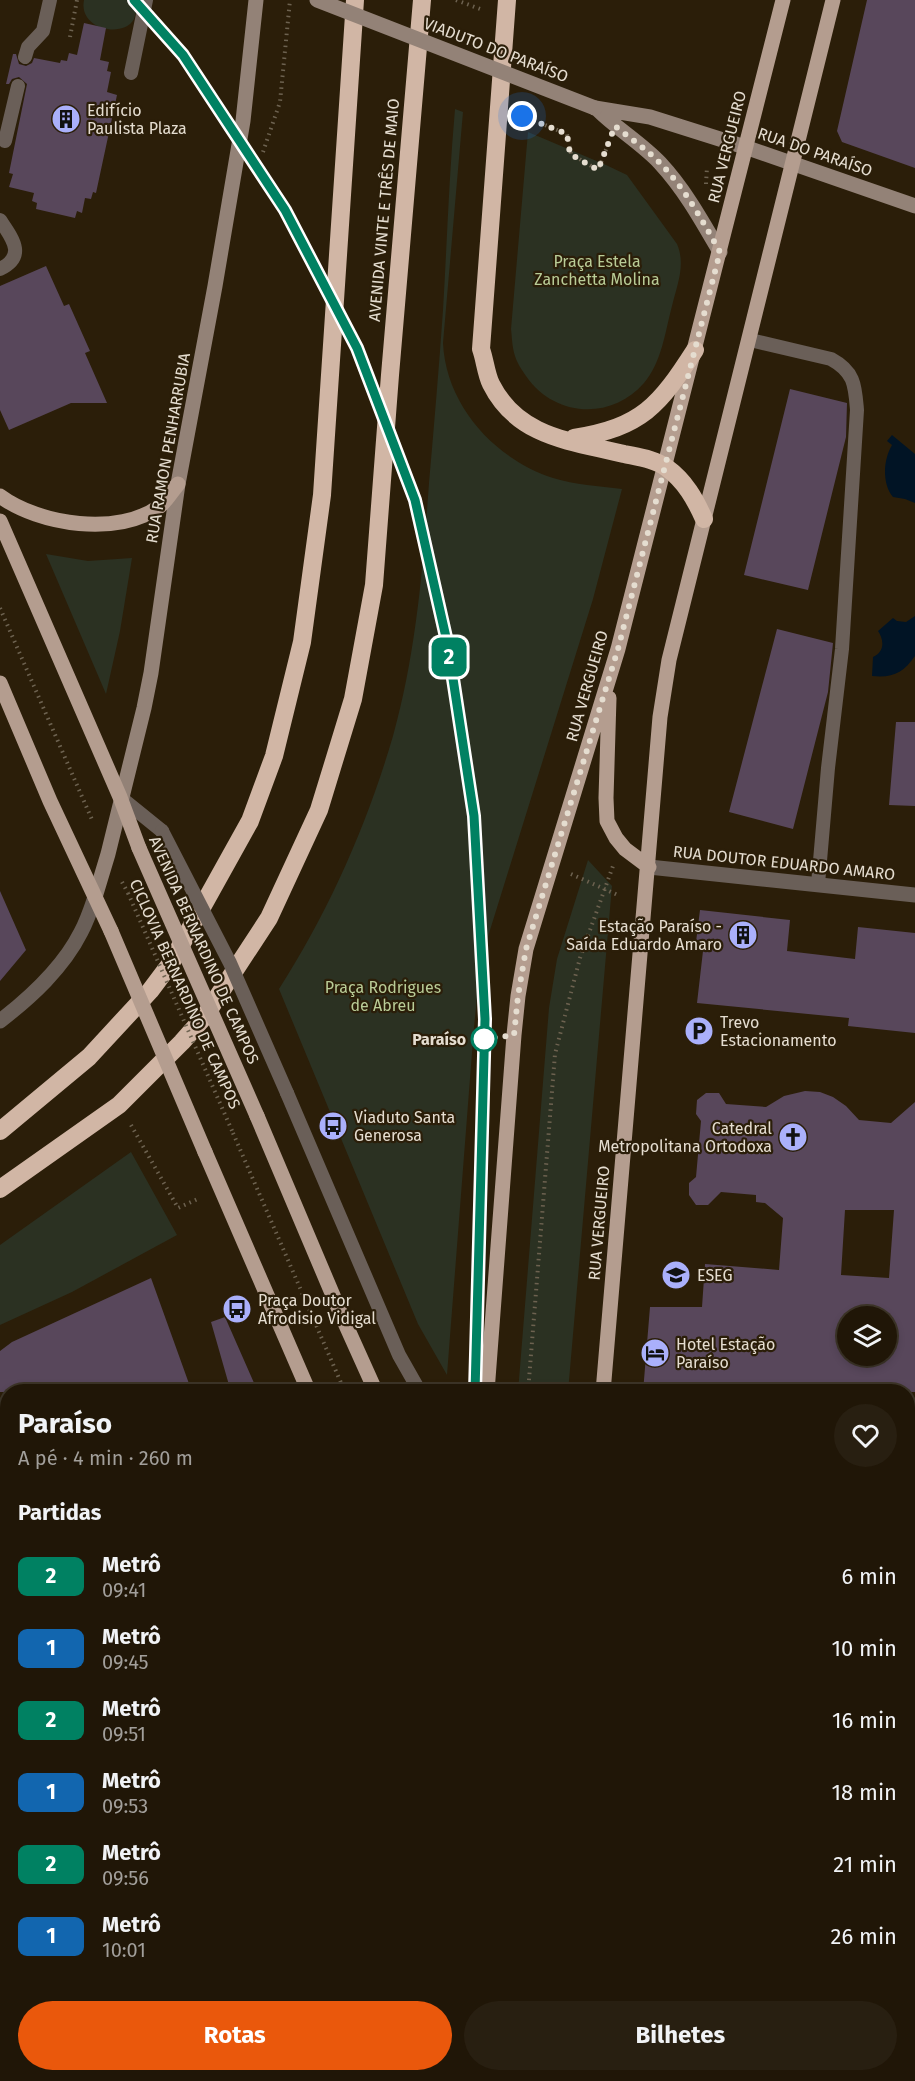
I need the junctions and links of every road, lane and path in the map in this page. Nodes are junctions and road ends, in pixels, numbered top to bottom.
1 (50, 0) edge
2 (77, 0) edge
3 (146, 0) edge
4 (256, 0) edge
5 (317, 0) edge
6 (355, 0) edge
7 (422, 0) edge
8 (507, 0) edge
9 (783, 0) edge
10 (833, 0) edge
11 (70, 37) dead end
12 (25, 57) dead end
13 (131, 73) dead end
14 (18, 86) dead end
15 (596, 108) junction
16 (522, 116) dead end
17 (615, 126) junction
18 (5, 141) dead end
19 (745, 147) junction
20 (707, 156) dead end
21 (794, 164) junction
22 (713, 170) dead end
23 (915, 206) edge
24 (0, 220) edge
25 (720, 252) junction
26 (0, 269) edge
27 (750, 340) junction
28 (695, 350) junction
29 (565, 440) junction
30 (666, 466) junction
31 (178, 484) junction
32 (0, 496) edge
33 (704, 519) junction
34 (0, 521) edge
35 (0, 608) edge
36 (609, 678) junction
37 (0, 683) edge
38 (120, 797) junction
39 (108, 854) junction
40 (612, 867) dead end
41 (649, 867) junction
42 (571, 874) dead end
43 (818, 884) junction
44 (604, 889) junction
45 (915, 895) edge
46 (620, 896) dead end
47 (95, 897) junction
48 (0, 1021) edge
49 (119, 1105) junction
50 (0, 1131) edge
51 (219, 1188) junction
52 (0, 1189) edge
53 (305, 1384) edge
54 (342, 1384) edge
55 (372, 1384) edge
56 (415, 1384) edge
57 (488, 1384) edge
58 (529, 1384) edge
59 (604, 1384) edge

1 - 12 lane
2 - 11 path
3 - 13 lane
4 - 31 main road, RUA RAMON PENHARRUBIA
5 - 15 main road, VIADUTO DO PARAÍSO, bridge
6 - 50 highway
7 - 49 highway, AVENIDA VINTE E TRÊS DE MAIO
8 - 29 highway
9 - 19 main road, RUA VERGUEIRO
10 - 21 main road, RUA VERGUEIRO
14 - 18 lane
15 - 17 main road
15 - 19 main road, RUA DO PARAÍSO
16 - 17 path
17 - 25 main road
19 - 21 main road, RUA DO PARAÍSO
19 - 25 main road, RUA VERGUEIRO
20 - 22 path
21 - 23 main road, RUA DO PARAÍSO
21 - 27 main road, RUA VERGUEIRO
24 - 26 lane
25 - 28 main road, RUA VERGUEIRO
27 - 33 main road, RUA VERGUEIRO
27 - 43 lane
28 - 29 highway
28 - 30 main road, RUA VERGUEIRO
29 - 30 highway
30 - 33 highway
30 - 36 main road, RUA VERGUEIRO
31 - 32 main road
31 - 38 main road, RUA RAMON PENHARRUBIA
33 - 41 main road, RUA VERGUEIRO
34 - 38 main road, AVENIDA BERNARDINO DE CAMPOS
35 - 39 path, CICLOVIA BERNARDINO DE CAMPOS
36 - 41 main road
36 - 57 main road, RUA VERGUEIRO
37 - 47 main road
38 - 39 main road, RUA RAMON PENHARRUBIA
38 - 55 main road, AVENIDA BERNARDINO DE CAMPOS, bridge
38 - 56 lane, bridge
39 - 47 main road, RUA RAMON PENHARRUBIA
39 - 54 path, CICLOVIA BERNARDINO DE CAMPOS, bridge
40 - 44 path
41 - 43 street, RUA DOUTOR EDUARDO AMARO
41 - 59 main road, RUA VERGUEIRO
42 - 44 path
43 - 45 street, RUA DOUTOR EDUARDO AMARO
44 - 46 path
44 - 58 path
47 - 48 street
47 - 51 main road, bridge
49 - 51 path
49 - 52 highway, AVENIDA VINTE E TRÊS DE MAIO
51 - 53 main road

